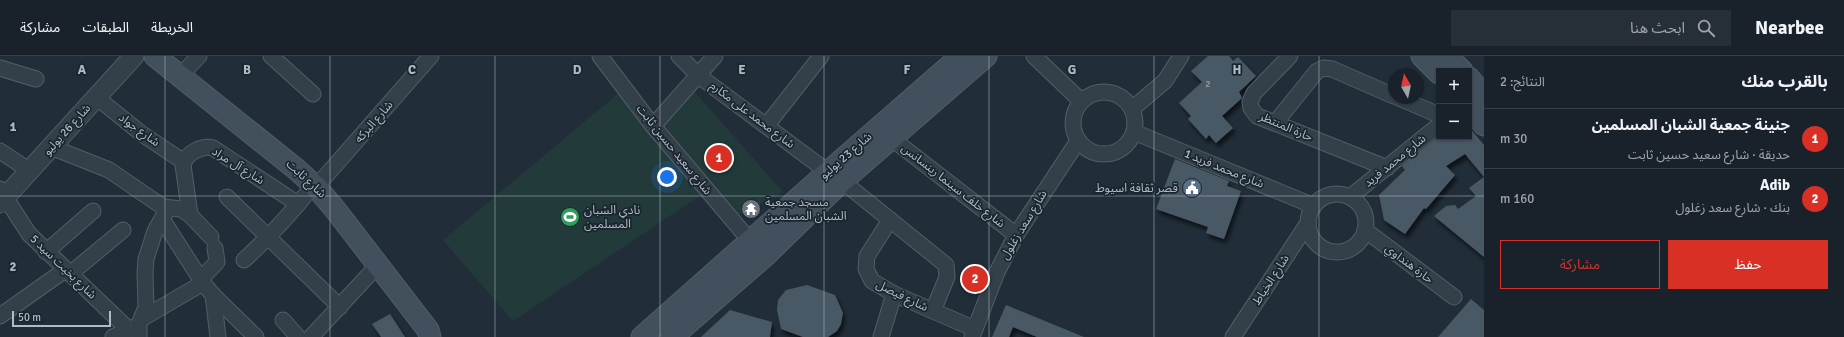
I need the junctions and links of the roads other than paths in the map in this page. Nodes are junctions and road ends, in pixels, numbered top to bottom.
1 (134, 56) edge
2 (155, 56) edge
3 (199, 56) edge
4 (271, 56) edge
5 (431, 56) edge
6 (600, 56) edge
7 (679, 56) edge
8 (715, 56) edge
9 (821, 56) edge
10 (961, 56) edge
11 (986, 56) edge
12 (1034, 56) edge
13 (1181, 56) edge
14 (1290, 56) edge
15 (1422, 56) edge
16 (1447, 56) edge
17 (0, 68) edge
18 (1459, 68) edge
19 (1436, 71) edge
20 (180, 76) junction
21 (699, 76) junction
22 (36, 78) dead end
23 (1472, 81) edge
24 (1388, 93) edge
25 (313, 94) dead end
26 (1484, 95) edge
27 (96, 97) junction
28 (1081, 102) junction
29 (1413, 104) edge
30 (1132, 109) junction
31 (1472, 111) edge
32 (1436, 114) edge
33 (1275, 123) junction
34 (767, 125) junction
35 (1484, 125) edge
36 (654, 126) junction
37 (1436, 127) edge
38 (1134, 132) junction
39 (891, 138) junction
40 (1078, 141) junction
41 (51, 147) junction
42 (0, 151) edge
43 (184, 162) junction
44 (1387, 168) junction
45 (30, 171) junction
46 (835, 177) junction
47 (315, 186) junction
48 (2, 197) edge
49 (227, 197) dead end
50 (1350, 197) junction
51 (298, 204) junction
52 (1314, 206) junction
53 (93, 211) dead end
54 (166, 214) junction
55 (190, 215) junction
56 (890, 220) junction
57 (1308, 223) junction
58 (123, 230) dead end
59 (1365, 230) junction
60 (1016, 235) junction
61 (269, 237) junction
62 (751, 242) junction
63 (46, 252) junction
64 (244, 260) dead end
65 (378, 265) junction
66 (67, 272) junction
67 (202, 281) junction
68 (894, 294) junction
69 (213, 295) junction
70 (1454, 297) dead end
71 (340, 307) junction
72 (933, 311) junction
73 (0, 316) edge
74 (283, 320) dead end
75 (137, 327) edge
76 (973, 333) edge
77 (434, 335) edge
78 (113, 337) edge
79 (218, 337) edge
80 (256, 337) edge
81 (298, 337) edge
82 (311, 337) edge
83 (642, 337) edge
84 (672, 337) edge
85 (881, 337) edge
86 (1233, 337) edge

1 - 27 street, شارع 26 يوليو
2 - 20 main road, شارع ثابت
3 - 20 street
4 - 25 street
5 - 47 street, شارع البركه
6 - 36 street, شارع سعيد حسين ثابت
7 - 21 street, شارع محمد على مكارم
8 - 21 street
9 - 34 street
10 - 46 main road, شارع 23 يوليو
11 - 39 main road, شارع 23 يوليو
12 - 28 street
13 - 30 street
14 - 33 street, حارة المنتظر
15 - 19 main road
16 - 18 main road
17 - 22 street
20 - 47 main road, شارع ثابت
21 - 34 street, شارع محمد على مكارم
21 - 36 street
23 - 26 main road
24 - 33 street
27 - 41 street, شارع 26 يوليو
27 - 43 street, شارع جواد
28 - 30 street
28 - 40 street
29 - 32 street
30 - 38 street
31 - 35 main road
33 - 44 street, حارة المنتظر
34 - 46 street, شارع محمد على مكارم
36 - 62 street, شارع سعيد حسين ثابت
37 - 44 street, شارع محمد فريد
38 - 40 street
38 - 52 street, شارع محمد فريد 1
39 - 46 main road, شارع 23 يوليو
39 - 60 street, شارع خلف سينما رينسانس
40 - 60 street, شارع سعد زغلول
41 - 45 street, شارع 26 يوليو
41 - 54 street
42 - 45 street
43 - 51 street, شارع آل مراد
43 - 55 street
44 - 50 street, شارع محمد فريد
45 - 48 street, شارع 26 يوليو
46 - 56 street, شارع محمد على مكارم
46 - 62 main road, شارع 23 يوليو
46 - 84 main road, شارع 23 يوليو
47 - 51 street, شارع البركه
47 - 65 main road, شارع ثابت
48 - 63 street, شارع بخيت سيد 5
49 - 61 street
50 - 52 street
50 - 59 street
51 - 61 street, شارع البركه
52 - 57 street
53 - 63 street
54 - 55 street
54 - 67 street
54 - 75 street
55 - 67 street
56 - 68 street, شارع فيصل
56 - 72 street, شارع محمد على مكارم
57 - 59 street
57 - 86 street, شارع الخياط
58 - 66 street
59 - 70 street, حارة هنداوي
60 - 76 street, شارع سعد زغلول
61 - 64 street, شارع البركه
61 - 71 street
62 - 83 main road, شارع 23 يوليو
63 - 66 street, شارع بخيت سيد 5
65 - 71 street
65 - 77 main road, شارع ثابت
66 - 73 street
66 - 75 street, شارع بخيت سيد 5
67 - 69 street
67 - 75 street
68 - 72 street, شارع فيصل
68 - 85 street
69 - 79 street
69 - 80 street
71 - 82 street
72 - 76 street, شارع فيصل
74 - 81 street
75 - 78 street

